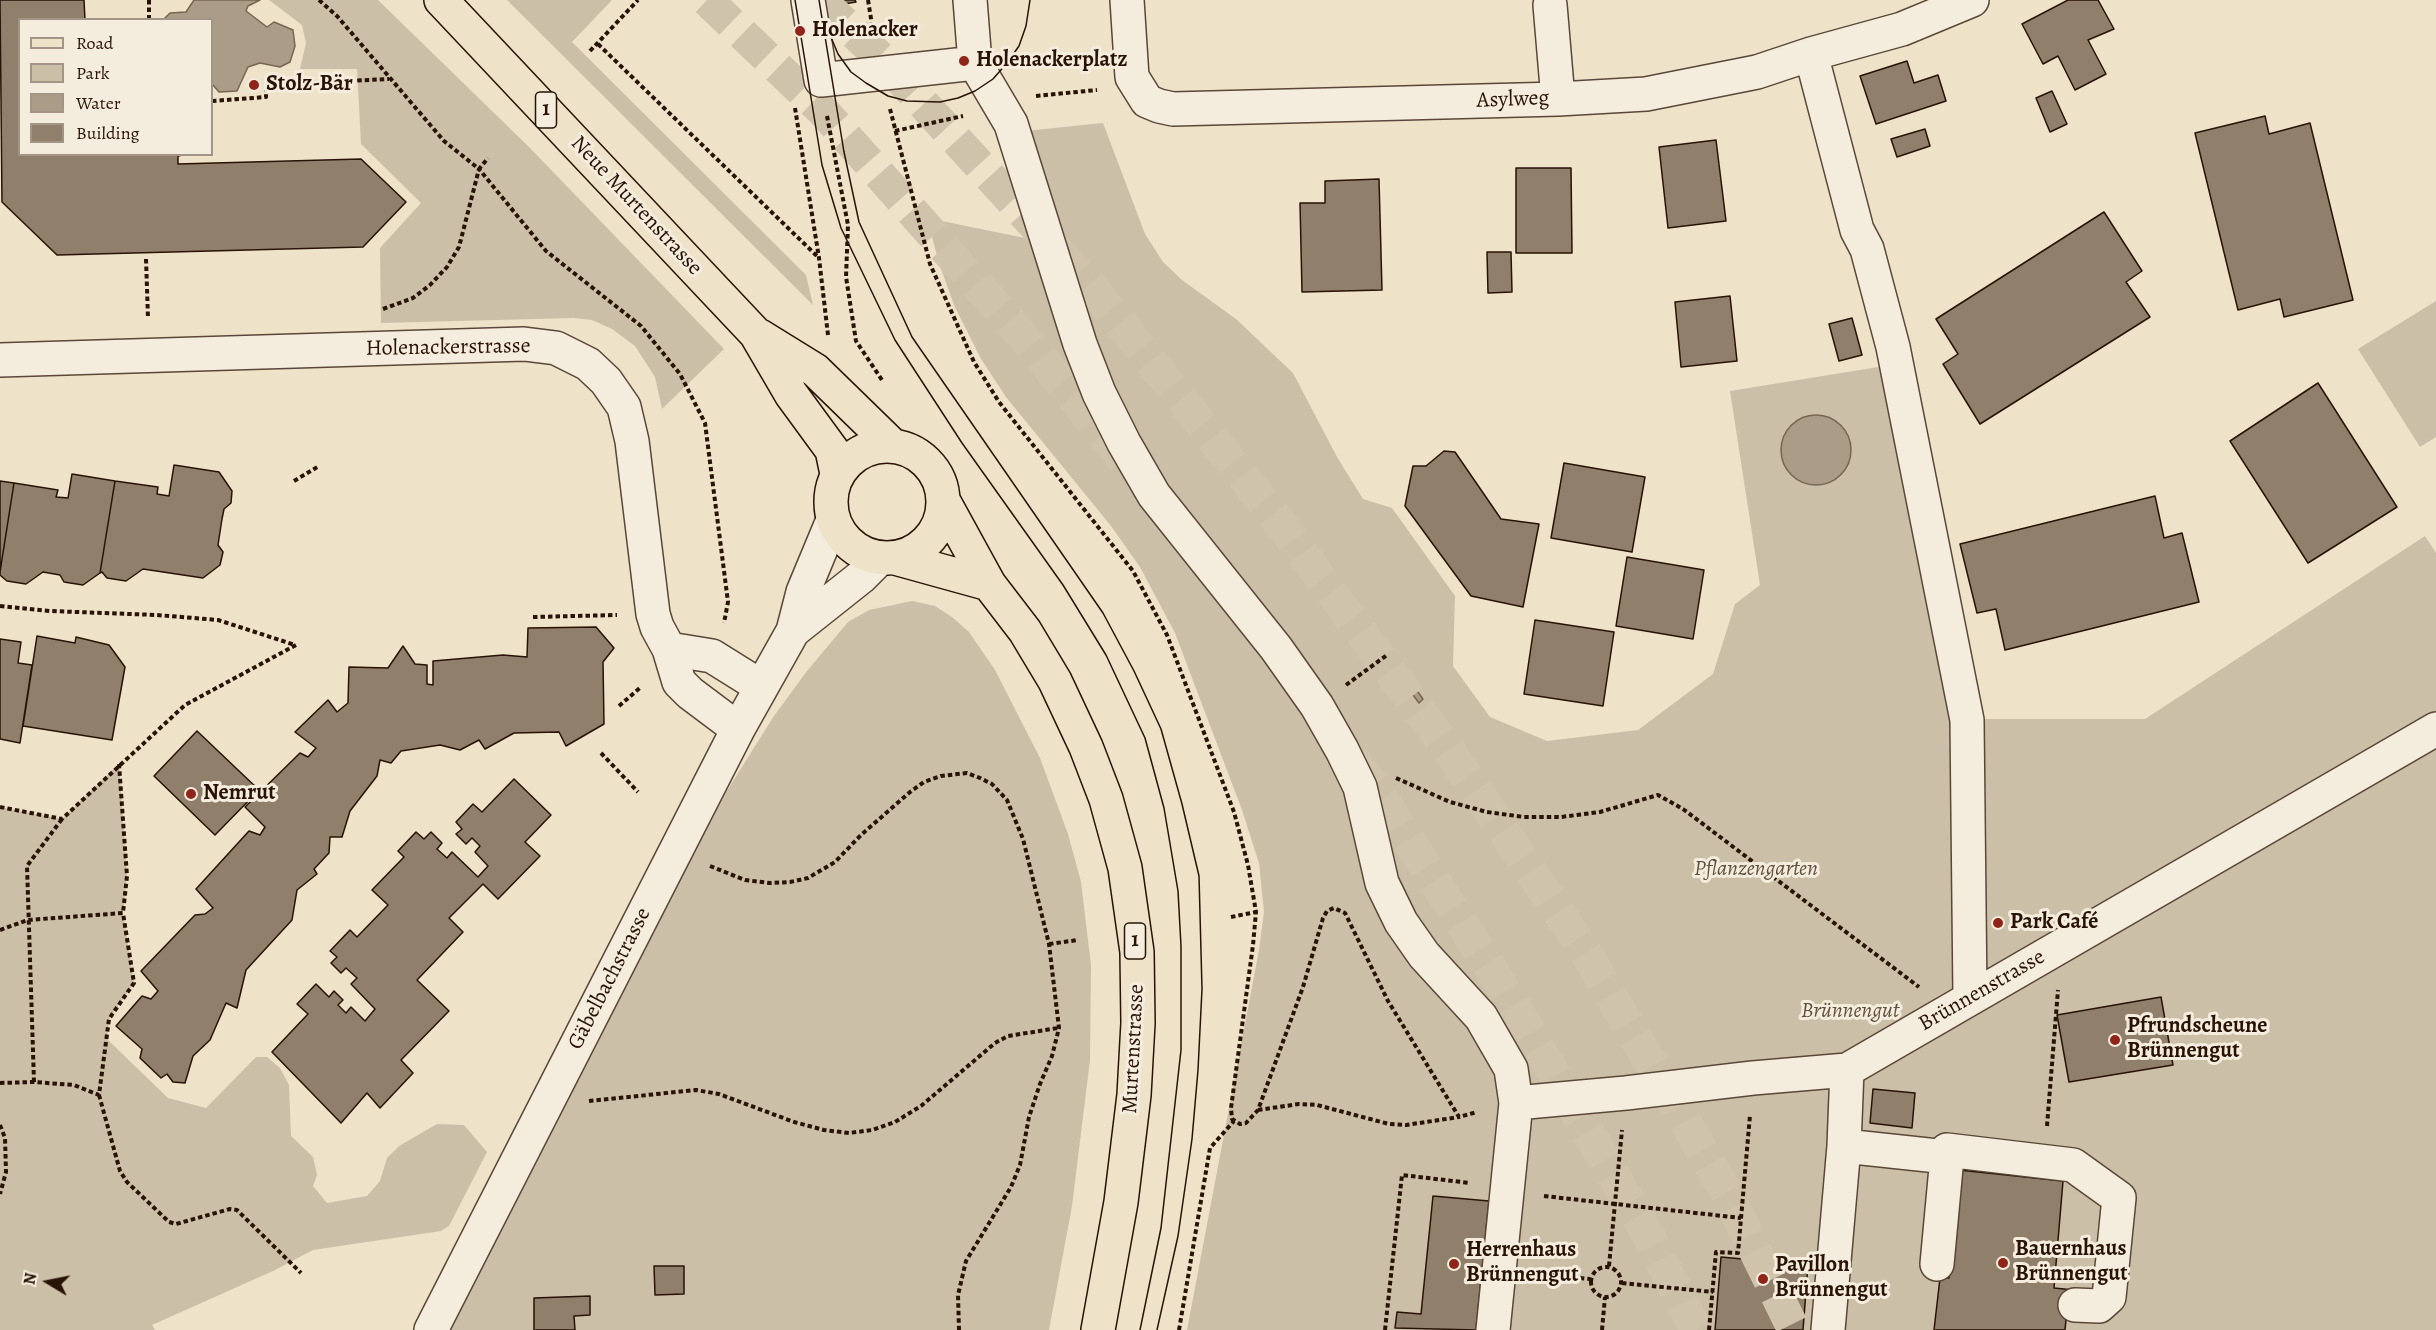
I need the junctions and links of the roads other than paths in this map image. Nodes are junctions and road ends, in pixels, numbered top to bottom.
1 (441, 0) edge
2 (808, 0) edge
3 (970, 0) edge
4 (1127, 0) edge
5 (1972, 0) edge
6 (1550, 5) dead end
7 (1811, 54) junction
8 (975, 63) junction
9 (1558, 99) junction
10 (756, 334) junction
11 (0, 360) edge
12 (892, 445) junction
13 (837, 474) junction
14 (944, 502) junction
15 (833, 520) junction
16 (888, 558) junction
17 (989, 584) junction
18 (793, 631) junction
19 (669, 649) junction
20 (760, 686) junction
21 (738, 729) junction
22 (2436, 729) edge
23 (1960, 1004) junction
24 (1847, 1070) junction
25 (1516, 1103) junction
26 (1844, 1146) junction
27 (1947, 1157) junction
28 (1937, 1264) dead end
29 (2075, 1305) dead end
30 (431, 1330) edge
31 (1098, 1330) edge
32 (1493, 1330) edge
33 (1828, 1330) edge

1 - 10 main road, Neue Murtenstrasse / 1
2 - 8 street
3 - 8 street
4 - 9 street, Asylweg
5 - 7 street, Asylweg
6 - 9 street
7 - 9 street, Asylweg
7 - 23 street
8 - 25 street
10 - 12 main road, Neue Murtenstrasse / 1
10 - 13 main road, Neue Murtenstrasse / 1
11 - 19 street, Holenackerstrasse
12 - 13 main road
12 - 14 main road
13 - 15 main road
14 - 16 main road
14 - 17 main road, Murtenstrasse / 1
15 - 16 main road
15 - 18 street, Gäbelbachstrasse
16 - 17 main road
16 - 18 street, Gäbelbachstrasse
17 - 31 main road, Murtenstrasse / 1
18 - 20 street, Gäbelbachstrasse
19 - 20 street
19 - 21 street, Holenackerstrasse
20 - 21 street, Gäbelbachstrasse
21 - 30 street, Gäbelbachstrasse
22 - 23 street, Brünnenstrasse
23 - 24 street, Brünnenstrasse
24 - 25 street, Brünnenstrasse
24 - 26 street
25 - 32 street
26 - 27 street
26 - 33 street
27 - 28 street
27 - 29 street

